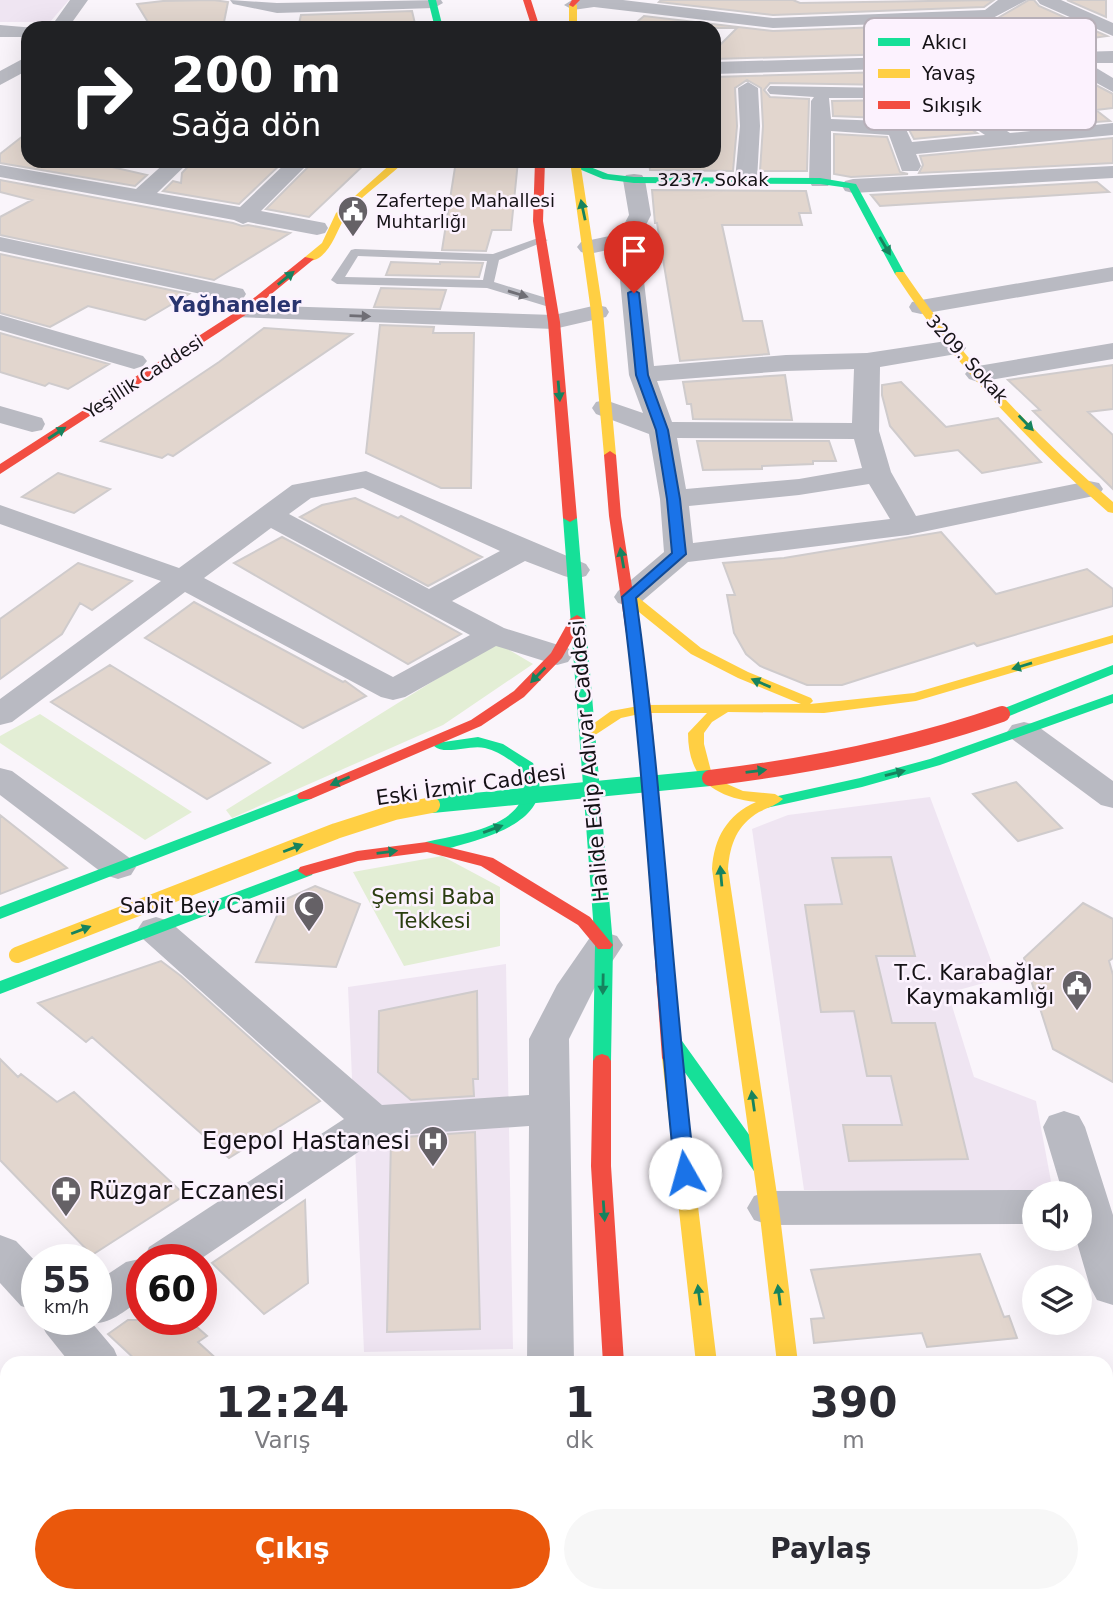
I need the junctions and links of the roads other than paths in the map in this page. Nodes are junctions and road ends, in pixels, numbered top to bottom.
1 (79, 0) edge
2 (239, 0) edge
3 (527, 0) edge
4 (536, 0) edge
5 (1018, 0) edge
6 (1046, 0) edge
7 (436, 1) edge
8 (582, 2) edge
9 (806, 2) dead end
10 (282, 4) edge
11 (989, 15) junction
12 (921, 18) edge
13 (994, 18) edge
14 (1092, 18) edge
15 (64, 21) edge
16 (274, 21) edge
17 (438, 21) edge
18 (445, 21) edge
19 (534, 21) edge
20 (537, 21) edge
21 (575, 21) edge
22 (864, 22) edge
23 (827, 28) junction
24 (0, 31) edge
25 (21, 31) edge
26 (864, 43) edge
27 (785, 47) dead end
28 (864, 65) edge
29 (21, 66) edge
30 (721, 68) edge
31 (1096, 76) edge
32 (0, 79) edge
33 (1113, 86) edge
34 (721, 87) edge
35 (748, 88) junction
36 (822, 91) junction
37 (864, 93) edge
38 (820, 125) junction
39 (864, 127) edge
40 (1113, 129) edge
41 (895, 130) edge
42 (992, 130) edge
43 (1091, 131) joint
44 (1004, 138) junction
45 (904, 149) junction
46 (171, 168) edge
47 (293, 168) edge
48 (380, 168) edge
49 (392, 168) edge
50 (540, 168) edge
51 (576, 168) edge
52 (586, 168) edge
53 (15, 169) edge
54 (1113, 172) edge
55 (634, 180) junction
56 (746, 180) junction
57 (820, 181) junction
58 (917, 182) junction
59 (853, 186) junction
60 (140, 197) junction
61 (891, 208) dead end
62 (863, 210) junction
63 (243, 217) junction
64 (317, 228) junction
65 (628, 239) junction
66 (542, 240) junction
67 (0, 244) edge
68 (298, 245) dead end
69 (589, 247) junction
70 (494, 258) junction
71 (1113, 274) edge
72 (488, 285) junction
73 (236, 299) junction
74 (921, 307) junction
75 (597, 312) junction
76 (552, 313) junction
77 (0, 322) edge
78 (953, 348) junction
79 (1113, 351) edge
80 (140, 357) joint
81 (867, 361) junction
82 (978, 374) junction
83 (112, 375) dead end
84 (642, 375) junction
85 (606, 408) junction
86 (662, 430) junction
87 (865, 431) junction
88 (0, 470) edge
89 (878, 474) junction
90 (1089, 489) junction
91 (674, 499) junction
92 (1113, 509) edge
93 (0, 514) edge
94 (269, 514) junction
95 (908, 526) junction
96 (523, 550) junction
97 (679, 554) junction
98 (575, 570) junction
99 (183, 579) junction
100 (629, 597) junction
101 (429, 601) junction
102 (577, 619) junction
103 (493, 635) junction
104 (1112, 638) edge
105 (557, 655) junction
106 (1110, 671) edge
107 (1018, 684) dead end
108 (1113, 698) edge
109 (725, 708) junction
110 (644, 709) junction
111 (824, 709) junction
112 (0, 715) edge
113 (1013, 723) junction
114 (889, 730) dead end
115 (587, 734) junction
116 (853, 738) dead end
117 (720, 755) dead end
118 (396, 757) junction
119 (638, 764) dead end
120 (610, 767) dead end
121 (569, 771) dead end
122 (542, 774) dead end
123 (515, 777) dead end
124 (0, 778) edge
125 (1113, 797) edge
126 (775, 799) junction
127 (427, 847) junction
128 (487, 862) junction
129 (654, 863) junction
130 (118, 867) junction
131 (549, 880) dead end
132 (636, 880) dead end
133 (0, 913) edge
134 (156, 930) junction
135 (604, 945) junction
136 (0, 961) edge
137 (0, 988) edge
138 (669, 1037) junction
139 (547, 1109) junction
140 (373, 1121) junction
141 (1064, 1127) dead end
142 (1078, 1181) edge
143 (766, 1189) junction
144 (1022, 1206) edge
145 (1092, 1229) edge
146 (189, 1244) edge
147 (0, 1253) edge
148 (21, 1272) edge
149 (1113, 1287) edge
150 (80, 1335) edge
151 (93, 1356) edge
152 (551, 1356) edge
153 (614, 1356) edge
154 (706, 1356) edge
155 (787, 1356) edge

1 - 15 street
2 - 10 street
3 - 19 main road
4 - 20 main road
5 - 11 street
6 - 14 street
7 - 10 street
7 - 17 main road
7 - 18 main road
8 - 21 main road
8 - 23 street
9 - 23 street
10 - 16 street
11 - 12 street
11 - 13 street
22 - 23 street
24 - 25 street
26 - 27 street
28 - 30 street
29 - 32 street
31 - 33 street
34 - 35 street
35 - 36 street
35 - 56 street
36 - 37 street
36 - 38 street
38 - 39 street
38 - 57 street
40 - 43 street
41 - 45 street
42 - 44 street
43 - 44 street
44 - 45 street
45 - 58 street
46 - 60 street
47 - 63 street
48 - 64 main road
73 -> 49 main road, Yeşillik Caddesi
50 - 66 main road, Halide Edip Adıvar Caddesi
69 -> 51 main road
52 - 55 main road, 3237. Sokak
53 - 60 street
54 - 58 street
55 - 56 main road, 3237. Sokak
55 - 65 street
56 - 57 main road, 3237. Sokak
57 - 59 main road, 3237. Sokak
58 - 59 street
59 - 62 main road, 3209. Sokak
60 - 63 street
61 - 62 street
62 -> 74 main road, 3209. Sokak
63 - 64 street
64 - 68 main road
65 - 69 street
65 - 84 street
66 - 70 lane
66 - 76 main road, Halide Edip Adıvar Caddesi
67 - 73 street
69 - 75 main road
70 - 72 lane
70 - 72 lane
71 - 74 street
72 -> 76 lane
73 -> 76 street
88 -> 73 main road, Yeşillik Caddesi
74 - 78 main road, 3209. Sokak
75 - 76 street
75 - 85 main road
76 -> 98 main road, Halide Edip Adıvar Caddesi
77 - 80 street
78 - 81 street
78 - 82 main road, 3209. Sokak
79 - 82 street
80 - 83 main road, Yeşillik Caddesi
81 - 84 street
81 - 87 street
82 -> 90 main road, 3209. Sokak
84 - 86 street
85 - 86 street
100 -> 85 main road
86 - 87 street
86 - 91 street
87 - 89 street
89 - 91 street
89 - 95 street
90 - 92 main road, 3209. Sokak
90 - 95 street
91 - 97 street
93 - 99 street
94 - 96 street
94 - 99 street
94 - 101 street
95 - 97 street
96 - 98 street
96 - 101 street
97 - 100 street
98 - 102 main road, Halide Edip Adıvar Caddesi
99 - 103 street
99 - 112 street
100 - 110 main road
111 -> 100 main road
101 - 103 street
102 - 105 main road
102 - 115 main road, Halide Edip Adıvar Caddesi
103 - 105 street
104 - 107 main road
104 -> 111 main road
105 -> 118 main road
106 - 113 main road, Eski İzmir Caddesi
108 - 113 main road
109 - 110 main road
109 - 111 main road
109 - 126 main road
110 - 115 main road
110 - 129 main road
113 - 125 street
126 -> 113 main road
136 -> 113 main road, Eski İzmir Caddesi, bridge
114 - 116 main road
115 - 135 main road, Halide Edip Adıvar Caddesi
117 - 119 main road
127 -> 118 main road
118 -> 130 main road
120 - 121 main road, Eski İzmir Caddesi
122 - 123 main road, Eski İzmir Caddesi
124 - 130 street
143 -> 126 main road
127 - 128 main road
134 -> 127 main road
128 - 131 main road
128 - 135 main road
129 - 132 main road
129 - 138 main road
130 - 133 main road
134 - 137 main road
134 - 140 street
135 - 139 street
135 -> 153 main road, Halide Edip Adıvar Caddesi
138 - 143 main road
154 -> 138 main road
139 - 140 street
139 - 152 street
140 - 146 street
141 - 142 street
143 - 144 street
155 -> 143 main road
145 - 149 street
147 - 148 street
150 - 151 street

